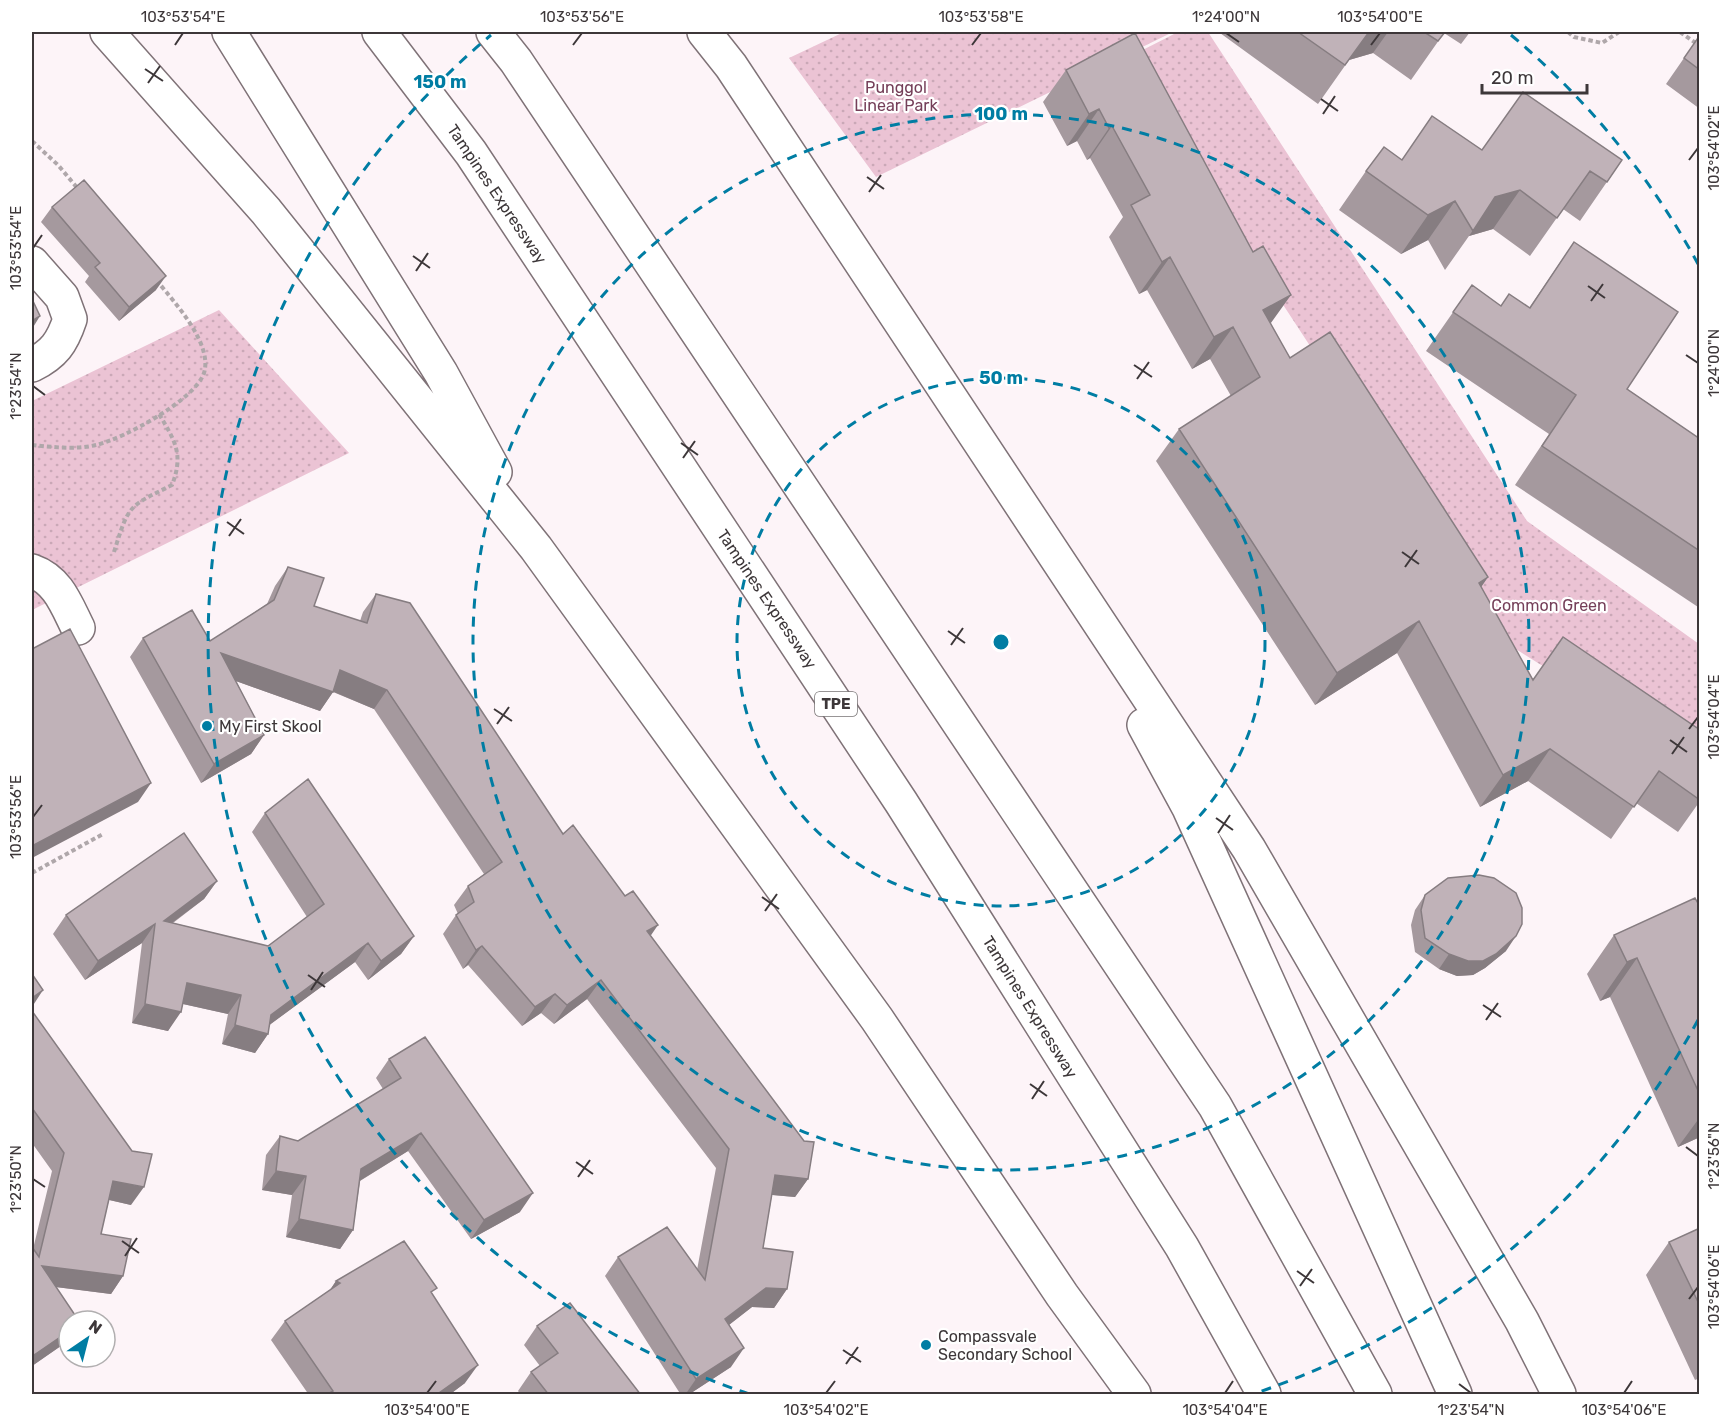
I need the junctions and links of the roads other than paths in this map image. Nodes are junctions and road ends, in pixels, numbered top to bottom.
1 (107, 32) edge
2 (229, 32) edge
3 (380, 32) edge
4 (493, 32) edge
5 (704, 32) edge
6 (32, 262) edge
7 (32, 365) edge
8 (1046, 541) junction
9 (536, 548) junction
10 (32, 571) edge
11 (78, 628) dead end
12 (1062, 1295) junction
13 (1113, 1395) edge
14 (1134, 1395) edge
15 (1264, 1395) edge
16 (1375, 1395) edge
17 (1455, 1395) edge
18 (1559, 1395) edge

1 - 9 main road
2 - 9 main road
3 - 15 main road, Tampines Expressway / TPE
4 - 16 main road
5 - 8 main road
6 - 7 main road
8 - 17 main road
8 - 18 main road
9 - 12 main road
10 - 11 main road
12 - 13 main road
12 - 14 main road

